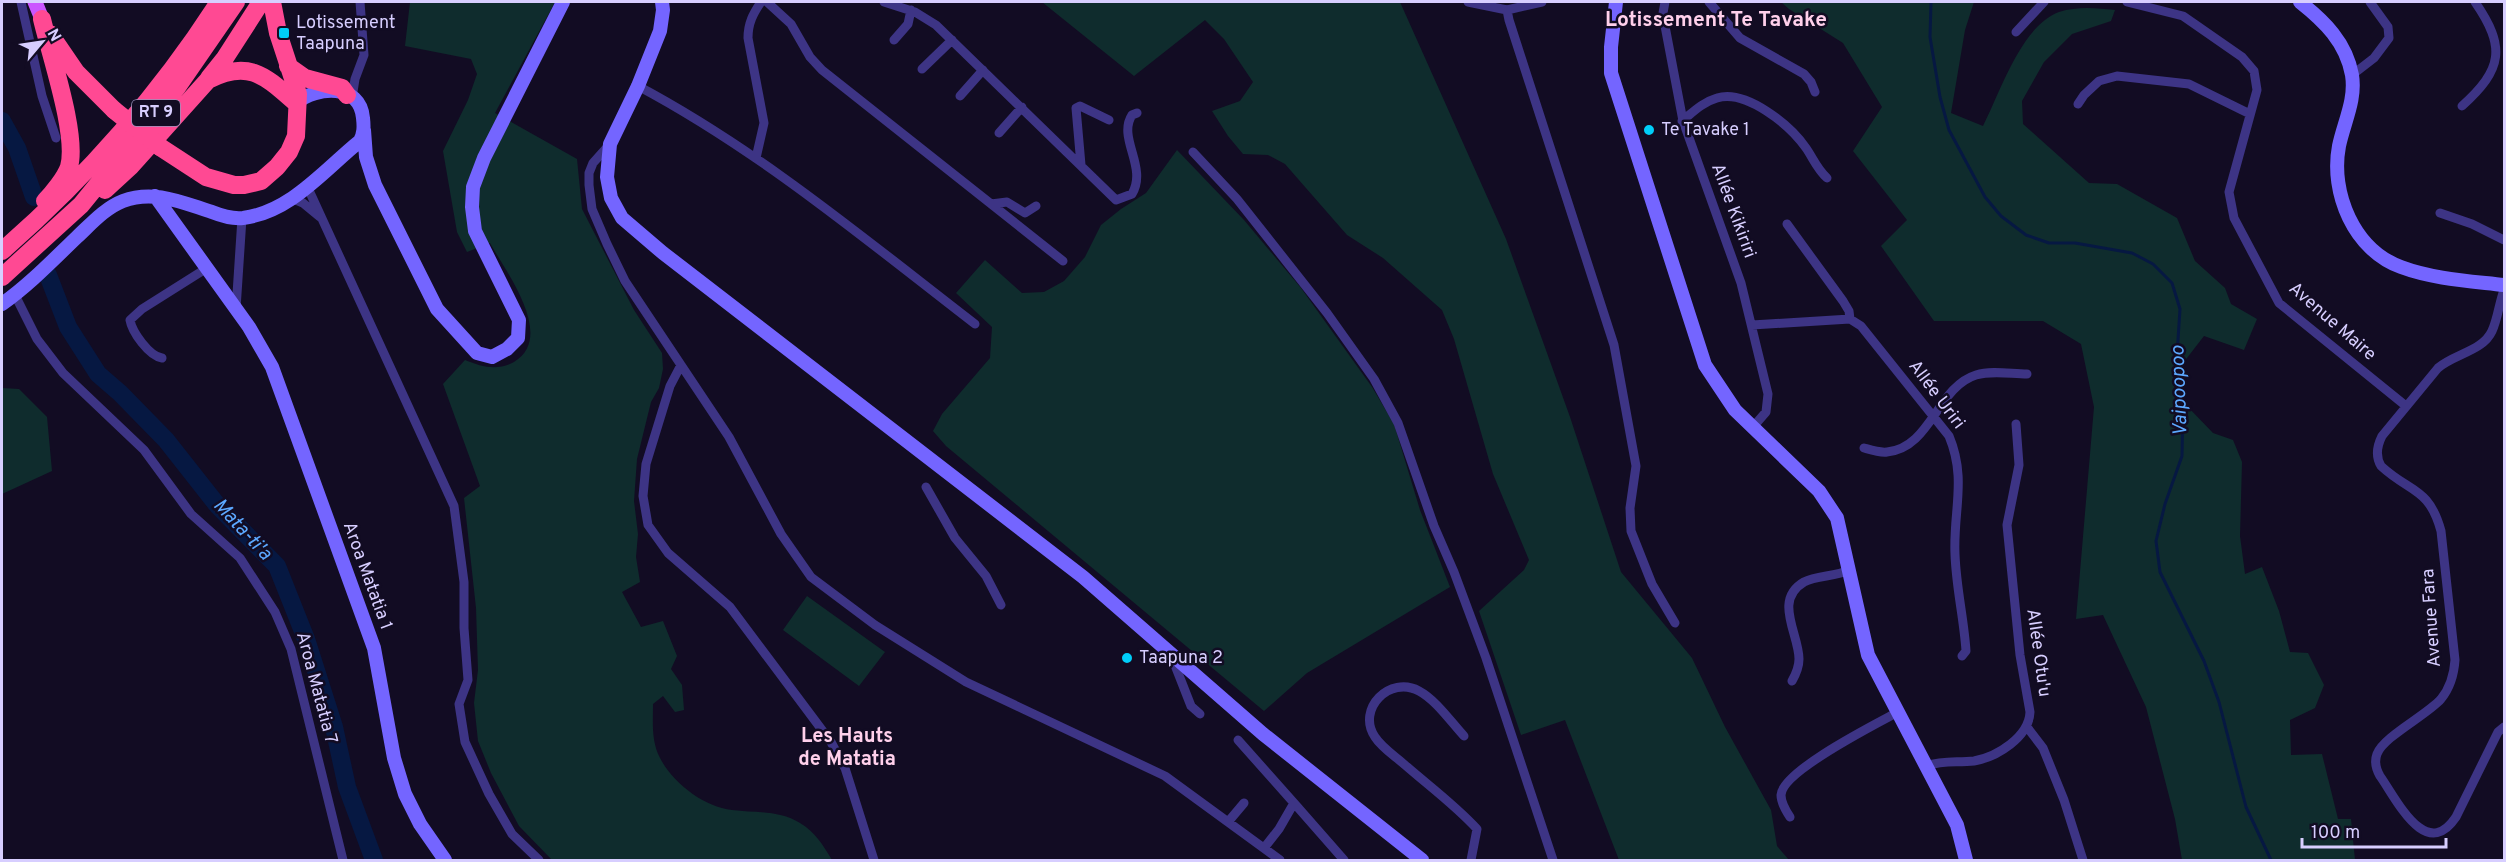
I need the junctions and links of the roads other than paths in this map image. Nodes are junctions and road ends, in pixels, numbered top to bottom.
1 (21, 2) edge
2 (36, 2) edge
3 (219, 2) edge
4 (236, 2) edge
5 (261, 2) edge
6 (272, 2) edge
7 (360, 2) edge
8 (563, 2) edge
9 (662, 2) edge
10 (761, 2) edge
11 (767, 2) edge
12 (885, 2) edge
13 (1468, 2) edge
14 (1542, 2) edge
15 (1616, 2) edge
16 (1665, 2) edge
17 (1709, 2) edge
18 (2044, 2) edge
19 (2127, 2) edge
20 (2300, 2) edge
21 (2370, 2) edge
22 (2475, 2) edge
23 (911, 10) junction
24 (1507, 10) junction
25 (42, 19) junction
26 (2016, 32) dead end
27 (894, 40) dead end
28 (952, 40) junction
29 (288, 66) junction
30 (922, 69) dead end
31 (983, 70) junction
32 (2352, 75) junction
33 (208, 80) junction
34 (89, 86) junction
35 (638, 86) junction
36 (1815, 92) dead end
37 (350, 96) junction
38 (960, 96) dead end
39 (296, 102) junction
40 (2078, 104) dead end
41 (2462, 106) dead end
42 (1022, 107) junction
43 (1137, 113) dead end
44 (2250, 114) junction
45 (65, 115) junction
46 (1109, 120) dead end
47 (1682, 121) junction
48 (364, 130) junction
49 (999, 133) dead end
50 (56, 138) dead end
51 (610, 144) junction
52 (1193, 152) dead end
53 (756, 158) junction
54 (1081, 165) junction
55 (1827, 178) dead end
56 (307, 186) junction
57 (155, 196) junction
58 (291, 198) junction
59 (50, 202) junction
60 (991, 204) junction
61 (1036, 206) dead end
62 (74, 211) junction
63 (2440, 213) dead end
64 (242, 218) junction
65 (326, 223) junction
66 (1787, 224) dead end
67 (2505, 240) edge
68 (3, 249) edge
69 (1063, 261) dead end
70 (207, 268) junction
71 (2, 277) edge
72 (2505, 288) edge
73 (15, 295) junction
74 (2, 304) edge
75 (236, 309) junction
76 (1850, 319) junction
77 (975, 324) dead end
78 (1752, 325) junction
79 (162, 358) dead end
80 (681, 365) junction
81 (2027, 374) dead end
82 (2406, 406) junction
83 (1933, 416) junction
84 (2016, 424) dead end
85 (1753, 427) junction
86 (1864, 448) dead end
87 (926, 487) dead end
88 (1849, 570) junction
89 (1001, 605) dead end
90 (1675, 623) dead end
91 (1170, 653) junction
92 (1962, 656) dead end
93 (1792, 681) dead end
94 (1898, 712) junction
95 (1200, 714) dead end
96 (2027, 727) junction
97 (2505, 727) edge
98 (1464, 736) dead end
99 (1238, 740) dead end
100 (1927, 766) junction
101 (1244, 803) dead end
102 (1294, 803) junction
103 (1790, 817) dead end
104 (1228, 822) junction
105 (1264, 848) junction
106 (1964, 860) edge
107 (343, 861) edge
108 (445, 861) edge
109 (539, 861) edge
110 (874, 861) edge
111 (1280, 861) edge
112 (1344, 861) edge
113 (1422, 861) edge
114 (1471, 861) edge
115 (1553, 861) edge
116 (2083, 861) edge

1 - 50 street
2 - 25 main road
3 - 59 highway, RT 9
4 - 62 highway, RT 9
5 - 33 highway
6 - 29 highway
7 - 37 street
8 - 48 main road
9 - 35 main road
10 - 53 street
11 - 60 street
12 - 23 street
13 - 24 street
14 - 24 street
15 - 85 main road
16 - 47 street, Allée Kikiriri
17 - 36 street
18 - 26 street
19 - 44 street, Avenue Maire
20 - 32 main road
21 - 32 street
22 - 41 street
23 - 27 street
23 - 28 street
24 - 90 street
25 - 34 highway
25 - 45 highway
28 - 30 street
28 - 31 street
29 - 37 highway
29 - 39 highway
31 - 38 street
31 - 42 street
32 - 72 main road
33 - 39 highway
33 - 62 highway
34 - 39 highway, bridge
34 - 45 highway
35 - 51 main road
35 - 53 street
37 - 39 main road
37 - 48 main road
40 - 44 street
42 - 49 street
42 - 54 street
43 - 54 street
44 - 82 street, Avenue Maire
45 - 59 highway
46 - 54 street
47 - 55 street
47 - 78 street, Allée Kikiriri
48 - 56 main road
51 - 80 street
51 - 91 main road
52 - 115 street
53 - 77 street
56 - 58 main road
56 - 65 street
57 - 64 main road
57 - 70 main road, Aroa Matatia 1
57 - 73 main road
58 - 64 main road
58 - 65 street
59 - 68 highway
60 - 61 street
60 - 69 street
62 - 71 highway, RT 9
63 - 67 street
64 - 75 street
65 - 109 street
66 - 76 street, Allée Uriri
70 - 75 main road, Aroa Matatia 1
70 - 79 street
72 - 82 street, Avenue Fara
73 - 74 main road
73 - 107 street, Aroa Matatia 7
75 - 108 main road, Aroa Matatia 1
76 - 78 street
76 - 83 street, Allée Uriri
78 - 85 street, Allée Kikiriri
80 - 104 street
80 - 110 street
81 - 83 street
82 - 97 street, Avenue Fara
83 - 86 street
83 - 92 street, Allée Uriri
84 - 96 street, Allée Otu'u
85 - 88 main road
87 - 89 street
88 - 93 street
88 - 94 main road
91 - 95 street
91 - 113 main road
94 - 100 main road
94 - 103 street
96 - 100 street
96 - 116 street
98 - 114 street
99 - 102 street
100 - 106 main road
101 - 104 street
102 - 105 street
102 - 112 street
104 - 105 street
105 - 111 street

